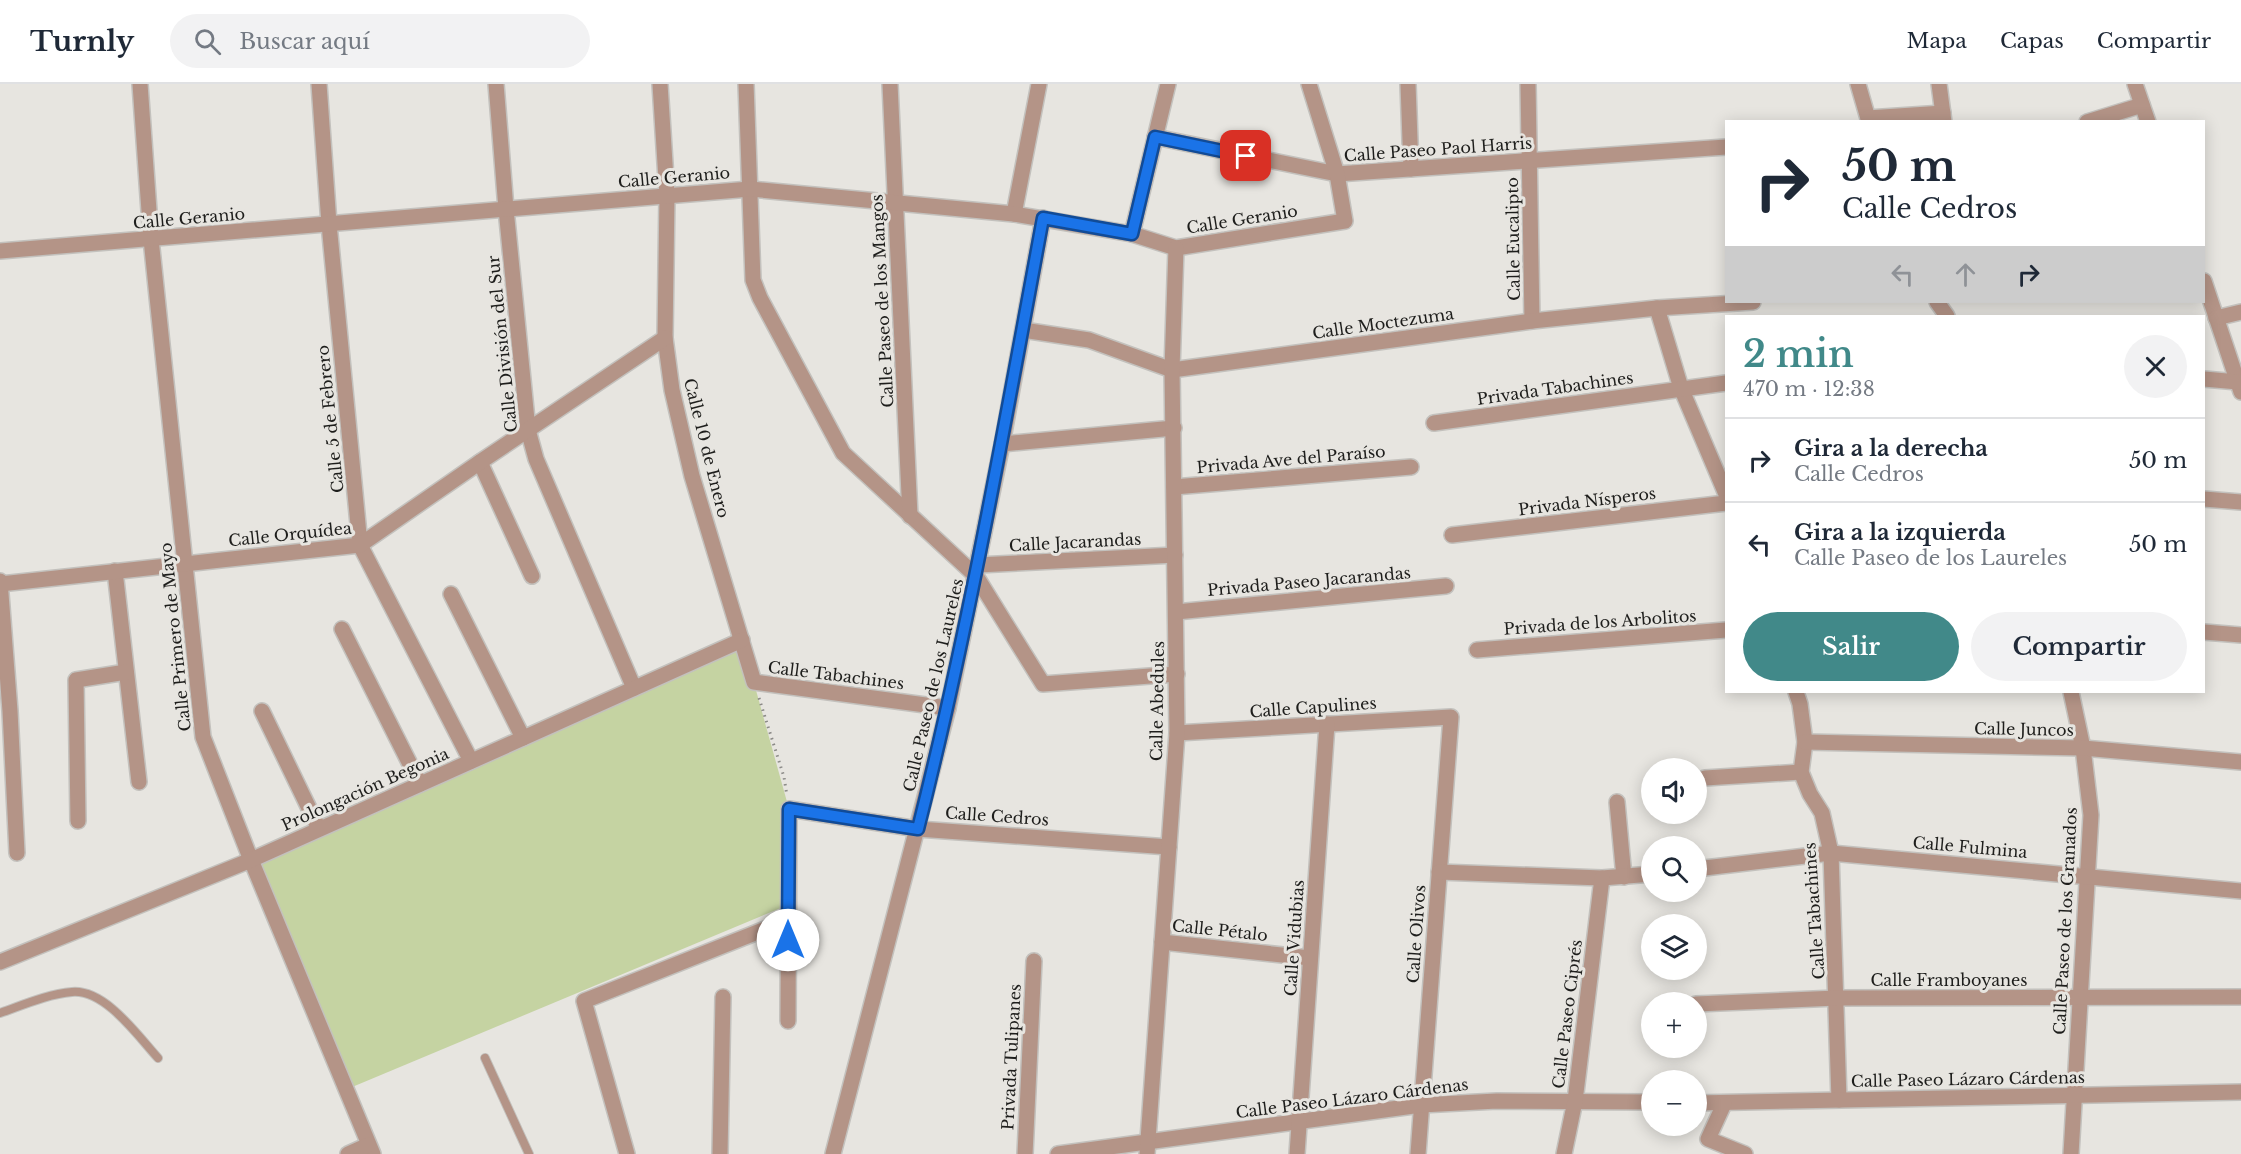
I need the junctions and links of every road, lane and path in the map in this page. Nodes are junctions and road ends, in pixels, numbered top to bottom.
1 (140, 84) edge
2 (319, 84) edge
3 (496, 84) edge
4 (660, 84) edge
5 (746, 84) edge
6 (890, 84) edge
7 (1039, 84) edge
8 (1168, 84) edge
9 (1309, 84) edge
10 (1408, 84) edge
11 (1528, 84) edge
12 (1858, 84) edge
13 (1939, 84) edge
14 (2135, 84) edge
15 (2142, 105) junction
16 (1943, 117) edge
17 (1869, 120) edge
18 (2093, 120) edge
19 (2147, 120) edge
20 (1155, 137) junction
21 (1725, 147) edge
22 (1529, 161) junction
23 (1411, 169) junction
24 (1337, 174) junction
25 (750, 189) junction
26 (667, 195) junction
27 (895, 203) junction
28 (506, 209) junction
29 (1014, 214) junction
30 (1043, 218) junction
31 (329, 224) junction
32 (1132, 234) junction
33 (151, 239) junction
34 (1176, 248) junction
35 (0, 251) edge
36 (2205, 284) edge
37 (1737, 303) edge
38 (1657, 308) junction
39 (2241, 312) edge
40 (2216, 318) junction
41 (1532, 321) junction
42 (1023, 330) junction
43 (665, 338) junction
44 (1173, 370) junction
45 (2205, 379) edge
46 (1725, 383) edge
47 (2240, 387) edge
48 (1681, 388) junction
49 (1434, 423) dead end
50 (1174, 428) junction
51 (528, 430) junction
52 (1002, 444) junction
53 (480, 462) junction
54 (1411, 467) dead end
55 (1174, 487) junction
56 (1725, 492) edge
57 (2205, 500) edge
58 (2241, 502) edge
59 (1725, 503) edge
60 (910, 516) junction
61 (1452, 535) dead end
62 (360, 545) junction
63 (1175, 555) junction
64 (186, 564) junction
65 (115, 571) junction
66 (977, 571) junction
67 (532, 576) dead end
68 (0, 583) edge
69 (1446, 586) dead end
70 (451, 594) dead end
71 (1176, 612) junction
72 (342, 629) dead end
73 (1725, 630) edge
74 (2205, 632) edge
75 (2241, 635) edge
76 (742, 640) junction
77 (1477, 650) dead end
78 (126, 672) junction
79 (1177, 674) junction
80 (754, 682) junction
81 (634, 688) junction
82 (1796, 693) edge
83 (2071, 693) edge
84 (948, 708) junction
85 (262, 711) dead end
86 (5, 712) edge
87 (1451, 717) joint
88 (1327, 724) junction
89 (1177, 734) junction
90 (523, 738) junction
91 (1805, 742) junction
92 (2083, 748) junction
93 (471, 761) junction
94 (2241, 762) edge
95 (1801, 772) junction
96 (1707, 778) edge
97 (138, 782) dead end
98 (420, 784) junction
99 (1617, 802) dead end
100 (789, 809) junction
101 (78, 821) dead end
102 (319, 829) junction
103 (918, 829) junction
104 (1169, 847) junction
105 (17, 853) dead end
106 (1832, 853) junction
107 (251, 860) junction
108 (1707, 868) edge
109 (1439, 872) junction
110 (1641, 875) edge
111 (2089, 876) junction
112 (1624, 877) junction
113 (1602, 878) junction
114 (2241, 891) edge
115 (788, 920) junction
116 (1162, 942) junction
117 (1311, 958) junction
118 (1034, 961) dead end
119 (0, 962) edge
120 (723, 997) dead end
121 (2241, 997) edge
122 (1837, 998) junction
123 (2081, 998) junction
124 (1707, 1004) edge
125 (0, 1012) edge
126 (788, 1021) dead end
127 (158, 1058) dead end
128 (485, 1058) dead end
129 (2241, 1092) edge
130 (2074, 1095) junction
131 (1839, 1100) junction
132 (1575, 1101) junction
133 (1641, 1102) edge
134 (1707, 1103) edge
135 (1724, 1104) junction
136 (1421, 1105) junction
137 (1299, 1121) junction
138 (1147, 1148) edge
139 (371, 1149) edge
140 (348, 1154) edge
141 (529, 1154) edge
142 (627, 1154) edge
143 (720, 1154) edge
144 (833, 1154) edge
145 (1025, 1154) edge
146 (1058, 1154) edge
147 (1297, 1154) edge
148 (1418, 1154) edge
149 (1564, 1154) edge
150 (1745, 1154) edge
151 (2071, 1154) edge

1 - 33 street, Calle Primero de Mayo
2 - 31 street, Calle 5 de Febrero
3 - 28 street, Calle División del Sur
4 - 26 street, Calle 10 de Enero
5 - 25 street
6 - 27 street, Calle Paseo de los Mangos
7 - 29 street
8 - 20 street
9 - 24 street
10 - 23 street
11 - 22 street, Calle Eucalipto
12 - 17 street
13 - 16 street
14 - 15 street
15 - 18 street
15 - 19 street
16 - 17 street
20 - 24 street, Calle Paseo Paol Harris
20 - 32 street
21 - 22 street, Calle Paseo Paol Harris
22 - 23 street, Calle Paseo Paol Harris
22 - 41 street, Calle Eucalipto
23 - 24 street, Calle Paseo Paol Harris
24 - 34 street, Calle Geranio
25 - 26 street, Calle Geranio
25 - 27 street, Calle Geranio
25 - 60 street
26 - 28 street, Calle Geranio
26 - 43 street, Calle 10 de Enero
27 - 29 street, Calle Geranio
27 - 60 street, Calle Paseo de los Mangos
28 - 31 street, Calle Geranio
28 - 51 street, Calle División del Sur
29 - 30 street, Calle Geranio
30 - 32 street, Calle Geranio
30 - 42 street, Calle Paseo de los Laureles
31 - 33 street, Calle Geranio
31 - 62 street, Calle 5 de Febrero
32 - 34 street, Calle Geranio
33 - 35 street, Calle Geranio
33 - 64 street, Calle Primero de Mayo
34 - 44 street, Calle Abedules
36 - 40 street
37 - 38 street, Calle Moctezuma
38 - 41 street, Calle Moctezuma
38 - 48 street
39 - 40 street
40 - 47 street
41 - 44 street, Calle Moctezuma
42 - 44 street, Calle Moctezuma
42 - 52 street, Calle Paseo de los Laureles
43 - 51 street, Calle Orquídea
43 - 76 street, Calle 10 de Enero
44 - 50 street, Calle Abedules
45 - 47 street
46 - 48 street, Privada Tabachines
48 - 49 street, Privada Tabachines
48 - 56 street
50 - 52 street
50 - 55 street, Calle Abedules
51 - 53 street, Calle Orquídea
51 - 81 street, Calle División del Sur
52 - 66 street, Calle Paseo de los Laureles
53 - 62 street, Calle Orquídea
53 - 67 street
54 - 55 street, Privada Ave del Paraíso
55 - 63 street, Calle Abedules
57 - 58 street
59 - 61 street, Privada Nísperos
60 - 66 street
62 - 64 street, Calle Orquídea
62 - 93 street, Calle 5 de Febrero
63 - 66 street, Calle Jacarandas
63 - 71 street, Calle Abedules
64 - 65 street, Calle Orquídea
64 - 107 street, Calle Primero de Mayo
65 - 68 street, Calle Orquídea
65 - 78 street
66 - 79 street
66 - 84 street, Calle Paseo de los Laureles
68 - 86 street
69 - 71 street, Privada Paseo Jacarandas
70 - 90 street
71 - 79 street, Calle Abedules
72 - 98 street
73 - 77 street, Privada de los Arbolitos
74 - 75 street
76 - 80 street, Calle 10 de Enero
76 - 81 street, Prolongación Begonia
78 - 97 street
78 - 101 street
79 - 89 street, Calle Abedules
80 - 84 street, Calle Tabachines
80 - 100 path
81 - 90 street, Prolongación Begonia
82 - 91 street
83 - 92 street, Calle Paseo de los Granados
84 - 103 street, Calle Paseo de los Laureles
85 - 102 street
86 - 105 street
87 - 88 street, Calle Capulines
87 - 109 street, Calle Olivos
88 - 89 street, Calle Capulines
88 - 117 street, Calle Vidubias
89 - 104 street, Calle Abedules
90 - 93 street, Prolongación Begonia
91 - 92 street, Calle Juncos
91 - 95 street
92 - 94 street, Calle Juncos
92 - 111 street, Calle Paseo de los Granados
93 - 98 street, Prolongación Begonia
95 - 96 street
95 - 106 street, Calle Tabachines
98 - 102 street, Prolongación Begonia
99 - 112 street
100 - 103 street, Calle Cedros
100 - 115 street
102 - 107 street, Prolongación Begonia
103 - 104 street, Calle Cedros
103 - 144 street, Calle Paseo de los Laureles
104 - 116 street, Calle Abedules
106 - 108 street, Calle Fulmina
106 - 111 street, Calle Fulmina
106 - 122 street, Calle Tabachines
107 - 119 street, Prolongación Begonia
107 - 139 street, Calle Primero de Mayo
109 - 113 street
109 - 136 street, Calle Olivos
110 - 112 street
111 - 114 street, Calle Fulmina
111 - 123 street, Calle Paseo de los Granados
112 - 113 street
113 - 132 street, Calle Paseo Ciprés
115 - 126 street
115 - 142 street
116 - 117 street, Calle Pétalo
116 - 138 street, Calle Abedules
117 - 137 street, Calle Vidubias
118 - 145 street, Privada Tulipanes
120 - 143 street
121 - 123 street, Calle Framboyanes
122 - 123 street, Calle Framboyanes
122 - 124 street, Calle Framboyanes
122 - 131 street, Calle Tabachines
123 - 130 street, Calle Paseo de los Granados
125 - 127 lane
128 - 141 lane
129 - 130 street, Calle Paseo Lázaro Cárdenas
130 - 131 street, Calle Paseo Lázaro Cárdenas
130 - 151 street, Calle Paseo de los Granados
131 - 135 street, Calle Paseo Lázaro Cárdenas
132 - 133 street, Calle Paseo Lázaro Cárdenas
132 - 136 street, Calle Paseo Lázaro Cárdenas
132 - 149 street, Calle Paseo Ciprés
134 - 135 street, Calle Paseo Lázaro Cárdenas
135 - 150 street
136 - 137 street, Calle Paseo Lázaro Cárdenas
136 - 148 street, Calle Olivos
137 - 138 street, Calle Paseo Lázaro Cárdenas
137 - 147 street, Calle Vidubias
138 - 146 street, Calle Paseo Lázaro Cárdenas
139 - 140 street

